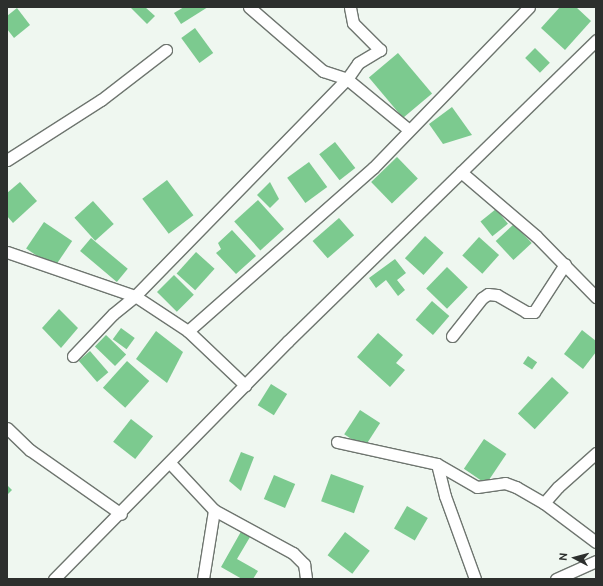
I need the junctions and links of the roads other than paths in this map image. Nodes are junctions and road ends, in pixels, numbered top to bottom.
1 (249, 7) edge
2 (350, 7) edge
3 (529, 7) edge
4 (596, 40) edge
5 (166, 50) dead end
6 (347, 79) junction
7 (409, 130) junction
8 (7, 160) edge
9 (461, 172) junction
10 (9, 255) edge
11 (565, 264) junction
12 (135, 296) junction
13 (596, 297) edge
14 (188, 331) junction
15 (452, 336) dead end
16 (73, 356) dead end
17 (245, 385) junction
18 (7, 428) edge
19 (337, 442) dead end
20 (596, 453) edge
21 (170, 463) junction
22 (437, 464) junction
23 (544, 503) junction
24 (214, 510) junction
25 (121, 514) junction
26 (596, 542) edge
27 (596, 561) edge
28 (204, 574) edge
29 (54, 579) edge
30 (212, 579) edge
31 (306, 579) edge
32 (475, 579) edge
33 (556, 579) edge

1 - 6 street
2 - 6 street
3 - 7 street
4 - 9 street
5 - 8 street
6 - 7 street
6 - 12 street
7 - 14 street
9 - 11 street
9 - 17 street
10 - 12 street
11 - 13 street
11 - 15 street
12 - 14 street
12 - 16 street
14 - 17 street
17 - 21 street
18 - 25 street
19 - 22 street
20 - 23 street
21 - 24 street
21 - 25 street
22 - 23 street
22 - 32 street
23 - 26 street
24 - 28 street
24 - 31 street
25 - 29 street
27 - 33 street
28 - 30 street

